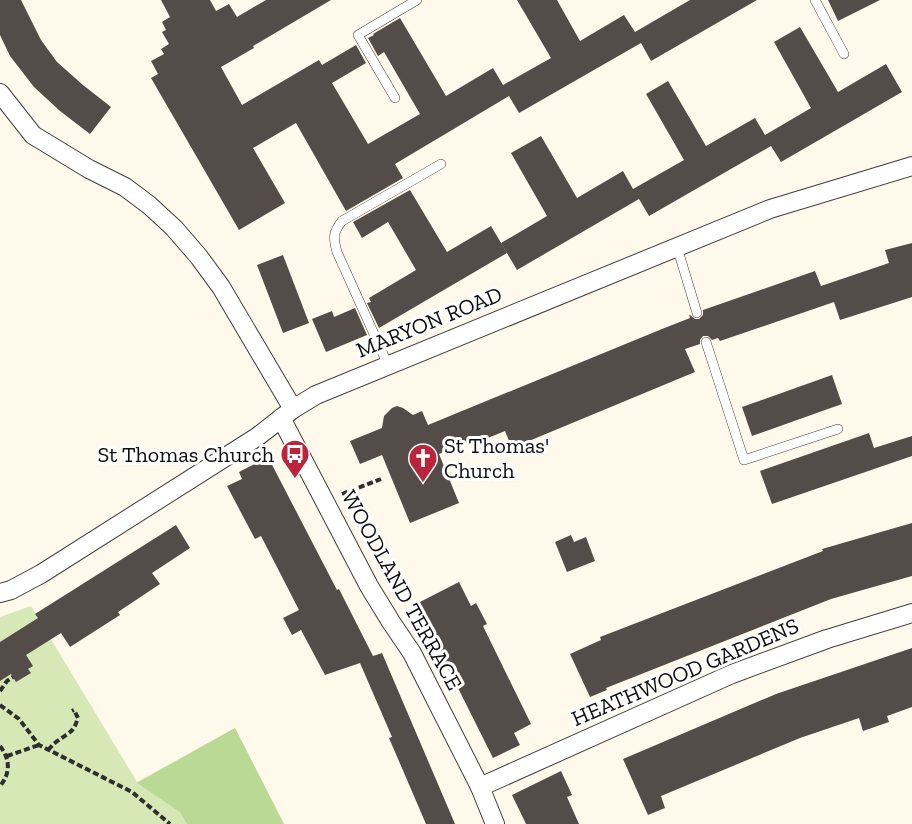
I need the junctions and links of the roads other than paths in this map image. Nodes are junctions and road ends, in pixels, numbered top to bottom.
1 (417, 0) edge
2 (815, 0) edge
3 (844, 54) dead end
4 (0, 93) edge
5 (395, 98) dead end
6 (441, 164) dead end
7 (912, 166) edge
8 (677, 247) junction
9 (697, 313) dead end
10 (706, 342) dead end
11 (388, 365) junction
12 (287, 413) junction
13 (837, 429) dead end
14 (0, 593) edge
15 (912, 613) edge
16 (480, 787) junction
17 (495, 824) edge

1 - 5 lane
2 - 3 lane
4 - 12 street, WOODLAND TERRACE
6 - 11 lane
7 - 8 street, MARYON ROAD
8 - 9 lane
8 - 11 street, MARYON ROAD
10 - 13 lane
11 - 12 street, MARYON ROAD
12 - 14 street, MARYON ROAD
12 - 16 street, WOODLAND TERRACE
15 - 16 street, HEATHWOOD GARDENS
16 - 17 street, WOODLAND TERRACE

